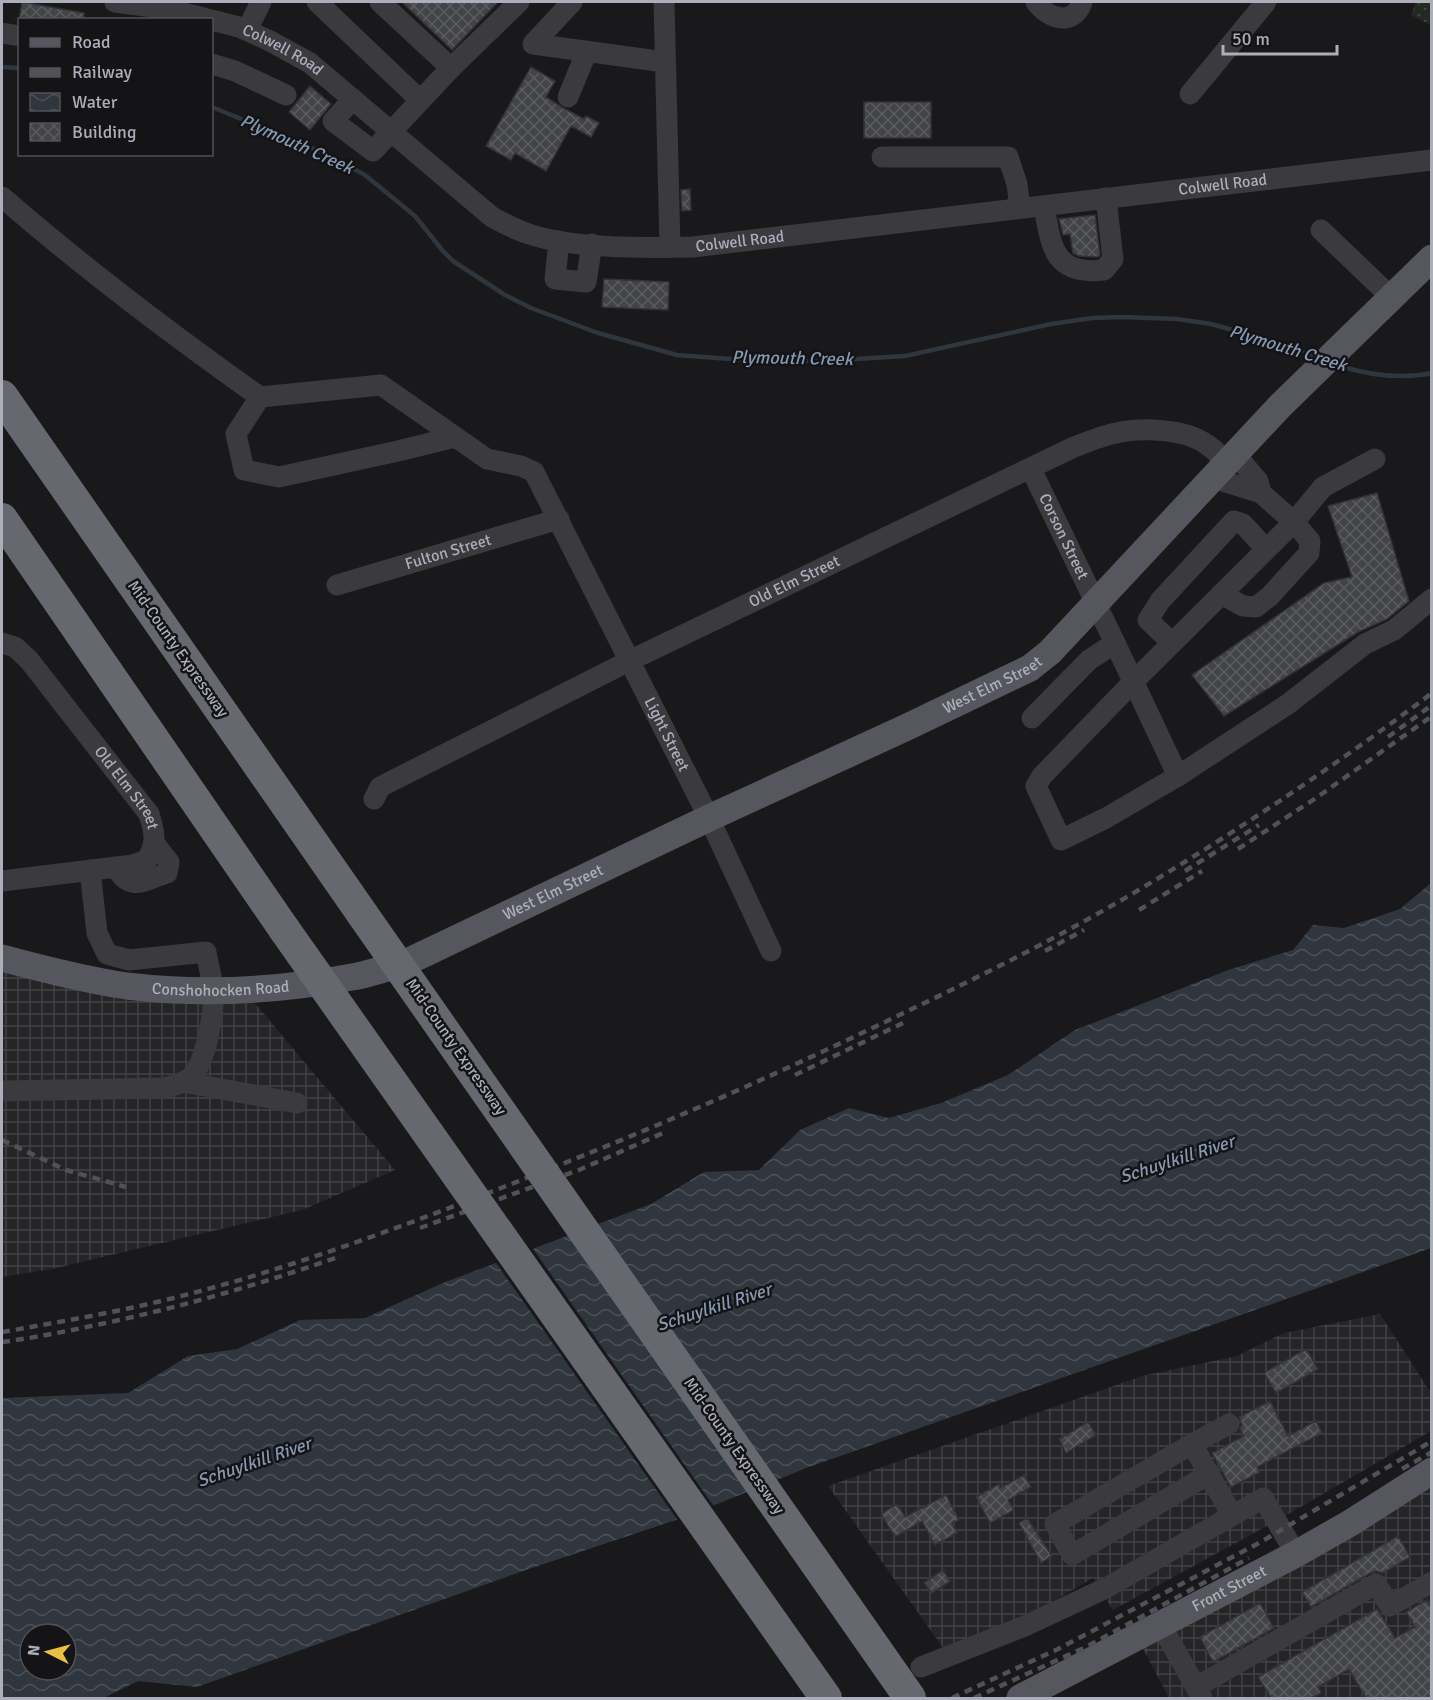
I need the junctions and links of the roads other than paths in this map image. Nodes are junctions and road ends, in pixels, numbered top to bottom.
1 (261, 2) edge
2 (317, 2) edge
3 (380, 2) edge
4 (519, 2) edge
5 (572, 2) edge
6 (664, 2) edge
7 (1036, 2) edge
8 (1082, 2) edge
9 (1266, 2) edge
10 (120, 8) edge
11 (208, 18) edge
12 (213, 20) edge
13 (247, 30) junction
14 (2, 33) edge
15 (18, 36) edge
16 (587, 51) junction
17 (665, 62) junction
18 (213, 64) edge
19 (451, 69) junction
20 (286, 94) dead end
21 (1190, 94) dead end
22 (568, 97) dead end
23 (353, 99) junction
24 (420, 100) junction
25 (390, 131) junction
26 (882, 157) dead end
27 (1431, 160) edge
28 (2, 197) edge
29 (1106, 198) junction
30 (1044, 206) junction
31 (1020, 208) junction
32 (1321, 230) dead end
33 (559, 241) junction
34 (592, 244) junction
35 (670, 247) junction
36 (1431, 258) edge
37 (1391, 297) junction
38 (2, 396) edge
39 (260, 397) junction
40 (455, 437) junction
41 (1375, 459) dead end
42 (1225, 465) junction
43 (1031, 469) junction
44 (1260, 493) junction
45 (2, 519) edge
46 (558, 519) junction
47 (1294, 522) junction
48 (1266, 549) junction
49 (336, 585) dead end
50 (1221, 594) junction
51 (1431, 599) edge
52 (1096, 603) junction
53 (2, 643) edge
54 (1115, 643) junction
55 (1172, 644) junction
56 (629, 661) junction
57 (1134, 681) junction
58 (1032, 718) dead end
59 (1178, 776) junction
60 (374, 799) dead end
61 (709, 818) junction
62 (90, 870) junction
63 (2, 881) edge
64 (435, 948) joint
65 (771, 951) dead end
66 (2, 958) edge
67 (213, 991) junction
68 (183, 1082) junction
69 (2, 1092) edge
70 (297, 1103) dead end
71 (1229, 1424) dead end
72 (1192, 1444) junction
73 (1431, 1471) edge
74 (1209, 1474) junction
75 (1232, 1515) junction
76 (1296, 1554) junction
77 (1431, 1582) edge
78 (1161, 1625) junction
79 (921, 1667) dead end
80 (1199, 1692) edge
81 (825, 1698) edge
82 (910, 1698) edge
83 (1020, 1698) edge

1 - 13 street
2 - 24 street
3 - 19 street
4 - 19 street
5 - 16 street
6 - 17 street
7 - 8 street
9 - 21 street
10 - 11 street, Colwell Road
12 - 13 street, Colwell Road
13 - 23 street, Colwell Road
14 - 15 street
16 - 17 street
16 - 22 street
17 - 35 street
18 - 20 street
19 - 24 street
23 - 25 street, Colwell Road
23 - 25 street
24 - 25 street
25 - 33 street, Colwell Road
26 - 31 street
27 - 29 street, Colwell Road
28 - 39 street
29 - 30 street, Colwell Road
29 - 30 street
30 - 31 street, Colwell Road
31 - 35 street, Colwell Road
32 - 37 street
33 - 34 street, Colwell Road
33 - 34 street
34 - 35 street, Colwell Road
36 - 37 main road, West Elm Street
37 - 42 main road, West Elm Street
38 - 82 highway, Mid-County Expressway, bridge
39 - 40 street, Light Street
39 - 40 street
40 - 46 street, Light Street
41 - 47 street
42 - 43 street, Old Elm Street
42 - 44 street
42 - 44 street
42 - 52 main road, West Elm Street
43 - 52 street, Corson Street
43 - 56 street, Old Elm Street
44 - 47 street
45 - 81 highway, bridge
46 - 49 street, Fulton Street
46 - 56 street, Light Street
47 - 48 street
47 - 50 street
48 - 50 street
48 - 55 street
50 - 55 street
51 - 59 street
52 - 54 street, Corson Street
52 - 61 main road, West Elm Street
53 - 62 street, Old Elm Street
54 - 57 street, Corson Street
54 - 58 street
55 - 57 street
56 - 60 street, Old Elm Street
56 - 61 street, Light Street
57 - 59 street, Corson Street
57 - 59 street
61 - 64 main road, West Elm Street
61 - 65 street, Light Street
62 - 63 street, Old Elm Street
62 - 67 street
64 - 67 main road, Conshohocken Road
66 - 67 main road, Conshohocken Road
67 - 68 street
68 - 69 street
68 - 70 street
71 - 72 street
72 - 74 street
72 - 74 street
73 - 76 main road, Front Street
74 - 75 street
75 - 76 street
75 - 79 street
76 - 78 main road, Front Street
77 - 80 street
78 - 80 street
78 - 83 main road, Front Street

